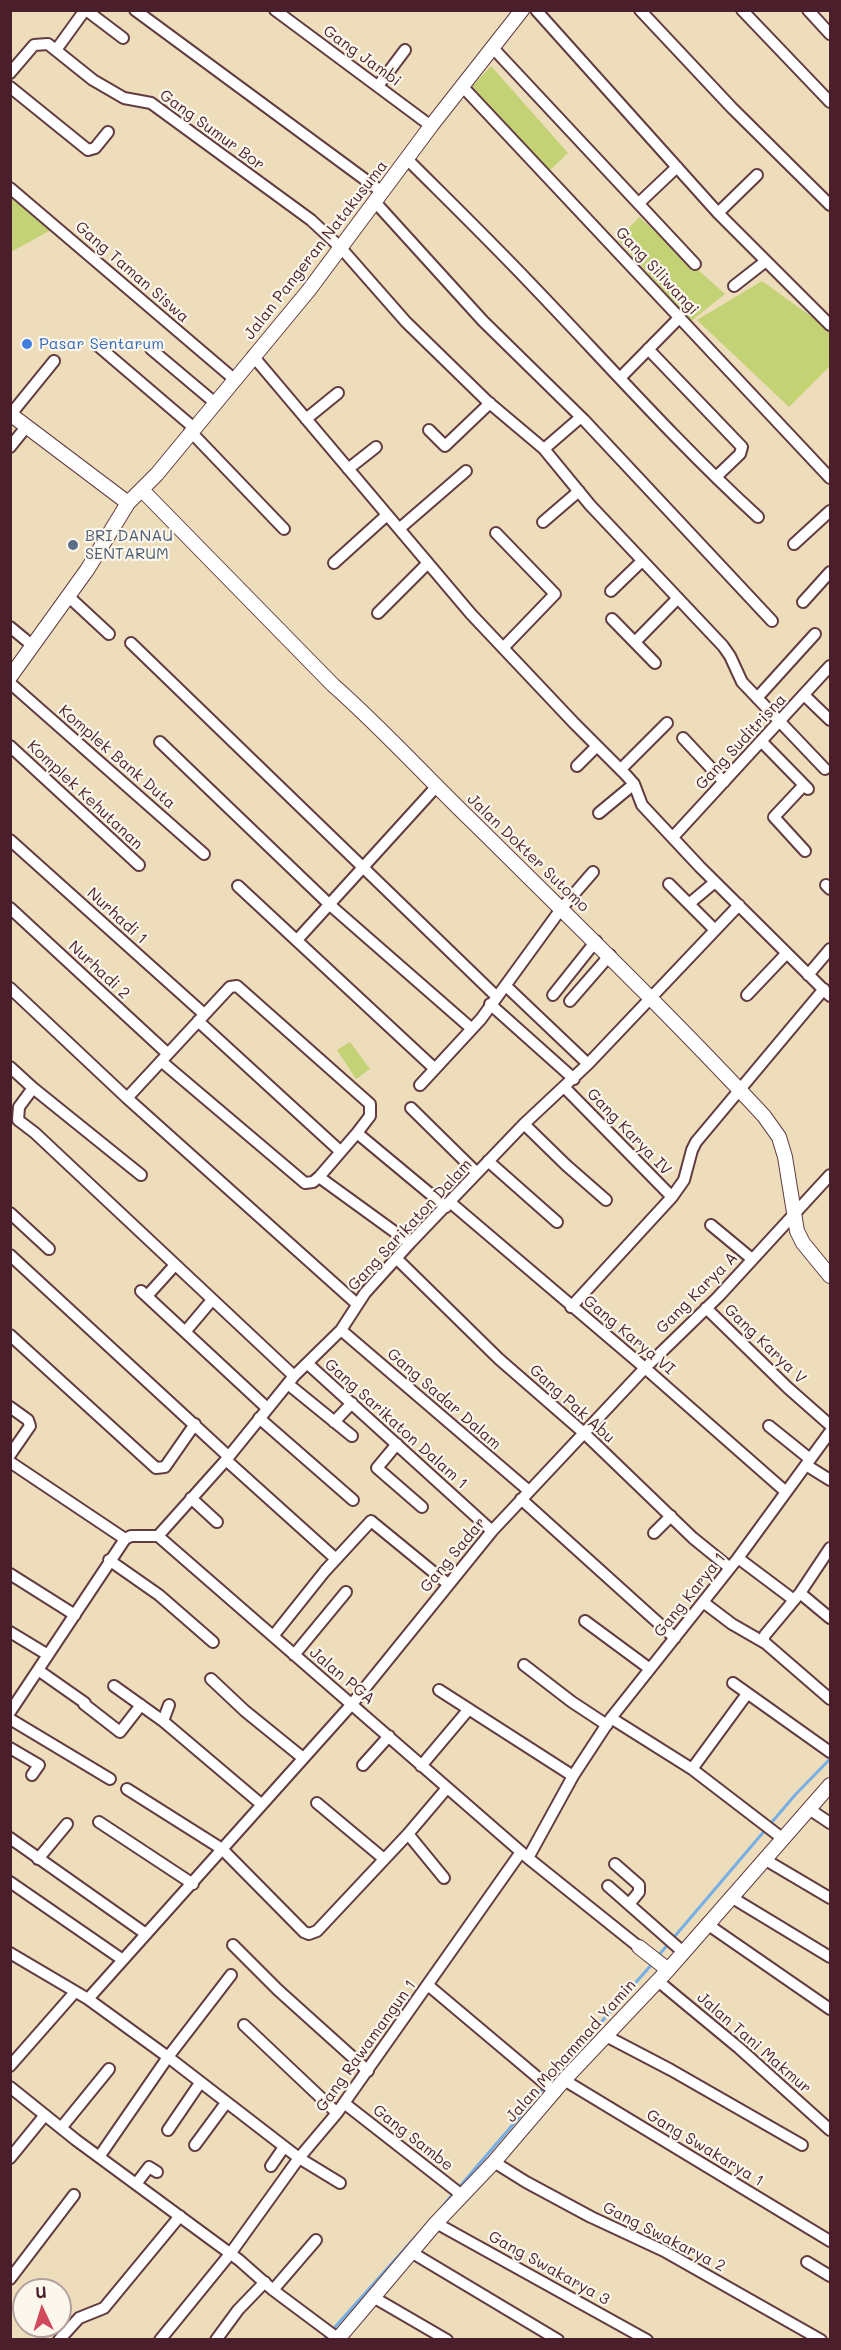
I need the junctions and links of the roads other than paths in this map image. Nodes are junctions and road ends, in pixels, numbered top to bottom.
1 (85, 10) edge
2 (135, 10) edge
3 (275, 10) edge
4 (522, 10) edge
5 (536, 10) edge
6 (640, 10) edge
7 (741, 10) edge
8 (808, 10) edge
9 (831, 34) edge
10 (123, 38) dead end
11 (492, 47) junction
12 (56, 50) junction
13 (405, 50) dead end
14 (10, 73) edge
15 (378, 86) junction
16 (462, 86) junction
17 (10, 87) edge
18 (831, 102) edge
19 (431, 126) junction
20 (108, 132) dead end
21 (407, 159) junction
22 (677, 167) junction
23 (757, 175) dead end
24 (10, 188) edge
25 (379, 197) junction
26 (639, 203) junction
27 (831, 205) edge
28 (718, 213) junction
29 (341, 248) junction
30 (766, 261) junction
31 (694, 264) dead end
32 (734, 286) dead end
33 (680, 317) junction
34 (831, 325) edge
35 (97, 345) dead end
36 (151, 349) dead end
37 (648, 349) junction
38 (253, 356) junction
39 (54, 361) dead end
40 (620, 378) junction
41 (234, 379) junction
42 (338, 393) dead end
43 (214, 402) junction
44 (490, 403) junction
45 (11, 414) edge
46 (580, 417) junction
47 (306, 419) junction
48 (27, 426) junction
49 (192, 429) junction
50 (429, 430) dead end
51 (10, 447) edge
52 (376, 447) dead end
53 (544, 449) junction
54 (348, 469) junction
55 (466, 471) dead end
56 (717, 476) junction
57 (831, 478) edge
58 (142, 490) junction
59 (579, 491) junction
60 (128, 504) junction
61 (831, 511) edge
62 (387, 515) junction
63 (759, 517) dead end
64 (543, 522) dead end
65 (284, 529) dead end
66 (399, 529) junction
67 (496, 533) dead end
68 (794, 544) dead end
69 (642, 561) junction
70 (334, 563) dead end
71 (428, 563) junction
72 (831, 572) edge
73 (611, 591) dead end
74 (68, 596) junction
75 (678, 598) junction
76 (803, 602) dead end
77 (378, 613) dead end
78 (612, 619) dead end
79 (772, 621) dead end
80 (10, 627) edge
81 (109, 634) dead end
82 (815, 634) dead end
83 (635, 642) junction
84 (131, 643) dead end
85 (33, 646) junction
86 (503, 648) junction
87 (655, 663) dead end
88 (831, 666) edge
89 (10, 677) edge
90 (10, 683) edge
91 (804, 695) junction
92 (757, 698) junction
93 (831, 720) edge
94 (780, 722) junction
95 (667, 723) dead end
96 (683, 738) dead end
97 (160, 742) dead end
98 (762, 742) junction
99 (10, 746) edge
100 (597, 746) junction
101 (578, 766) dead end
102 (621, 769) junction
103 (825, 769) dead end
104 (724, 782) junction
105 (634, 784) junction
106 (436, 787) junction
107 (599, 813) dead end
108 (673, 837) junction
109 (10, 840) edge
110 (805, 851) dead end
111 (204, 854) dead end
112 (139, 865) dead end
113 (365, 867) junction
114 (593, 872) dead end
115 (715, 882) junction
116 (669, 884) dead end
117 (238, 886) dead end
118 (690, 903) junction
119 (330, 905) junction
120 (739, 905) junction
121 (10, 908) edge
122 (561, 909) junction
123 (715, 930) junction
124 (297, 940) junction
125 (596, 941) junction
126 (831, 949) edge
127 (786, 954) junction
128 (610, 955) junction
129 (808, 975) junction
130 (506, 986) junction
131 (10, 988) edge
132 (827, 992) edge
133 (747, 994) dead end
134 (553, 995) dead end
135 (650, 998) junction
136 (493, 1000) junction
137 (570, 1001) dead end
138 (201, 1018) junction
139 (472, 1029) junction
140 (164, 1057) junction
141 (588, 1064) junction
142 (10, 1067) edge
143 (435, 1069) junction
144 (573, 1079) junction
145 (420, 1085) dead end
146 (33, 1088) junction
147 (565, 1088) junction
148 (740, 1091) junction
149 (127, 1098) junction
150 (411, 1108) dead end
151 (18, 1120) junction
152 (524, 1124) junction
153 (11, 1130) edge
154 (357, 1133) junction
155 (340, 1151) junction
156 (488, 1161) junction
157 (477, 1173) junction
158 (141, 1175) dead end
159 (831, 1175) edge
160 (319, 1177) junction
161 (672, 1197) junction
162 (606, 1200) dead end
163 (448, 1205) junction
164 (10, 1213) edge
165 (793, 1214) junction
166 (557, 1222) dead end
167 (711, 1225) dead end
168 (410, 1244) junction
169 (49, 1249) dead end
170 (10, 1255) edge
171 (397, 1258) junction
172 (752, 1259) junction
173 (175, 1265) junction
174 (831, 1276) edge
175 (212, 1300) junction
176 (357, 1304) junction
177 (571, 1307) junction
178 (706, 1308) junction
179 (341, 1330) junction
180 (185, 1332) junction
181 (10, 1335) edge
182 (308, 1364) junction
183 (645, 1368) junction
184 (291, 1380) junction
185 (352, 1403) junction
186 (10, 1407) edge
187 (267, 1407) junction
188 (259, 1418) junction
189 (334, 1422) junction
190 (195, 1424) junction
191 (831, 1425) edge
192 (769, 1426) dead end
193 (584, 1432) junction
194 (831, 1432) edge
195 (352, 1436) dead end
196 (398, 1444) junction
197 (10, 1455) edge
198 (227, 1458) junction
199 (10, 1462) edge
200 (808, 1462) junction
201 (831, 1480) edge
202 (786, 1492) junction
203 (525, 1495) junction
204 (192, 1498) junction
205 (353, 1500) dead end
206 (423, 1507) dead end
207 (671, 1516) junction
208 (217, 1522) dead end
209 (492, 1531) junction
210 (654, 1533) dead end
211 (158, 1536) junction
212 (125, 1539) junction
213 (831, 1548) edge
214 (738, 1558) junction
215 (336, 1559) junction
216 (109, 1560) junction
217 (730, 1568) junction
218 (10, 1574) edge
219 (448, 1584) junction
220 (346, 1592) dead end
221 (797, 1597) junction
222 (703, 1602) junction
223 (75, 1615) junction
224 (831, 1618) edge
225 (585, 1621) dead end
226 (10, 1632) edge
227 (274, 1635) junction
228 (675, 1638) junction
229 (213, 1642) dead end
230 (765, 1643) junction
231 (48, 1655) junction
232 (294, 1655) junction
233 (524, 1665) dead end
234 (650, 1669) junction
235 (39, 1670) junction
236 (212, 1678) dead end
237 (734, 1683) dead end
238 (114, 1686) dead end
239 (439, 1690) dead end
240 (747, 1694) junction
241 (831, 1699) edge
242 (352, 1704) junction
243 (141, 1705) junction
244 (169, 1705) dead end
245 (469, 1709) junction
246 (10, 1712) edge
247 (10, 1719) edge
248 (162, 1721) junction
249 (609, 1721) junction
250 (389, 1736) junction
251 (10, 1748) edge
252 (831, 1752) edge
253 (303, 1758) junction
254 (363, 1765) dead end
255 (421, 1766) junction
256 (692, 1768) junction
257 (32, 1775) dead end
258 (573, 1776) junction
259 (110, 1779) dead end
260 (831, 1785) edge
261 (447, 1788) junction
262 (127, 1789) dead end
263 (317, 1803) dead end
264 (261, 1804) junction
265 (809, 1809) junction
266 (99, 1822) dead end
267 (831, 1823) edge
268 (67, 1824) dead end
269 (408, 1834) junction
270 (10, 1838) edge
271 (782, 1838) junction
272 (222, 1850) junction
273 (524, 1855) junction
274 (38, 1859) junction
275 (384, 1859) junction
276 (764, 1859) junction
277 (615, 1864) dead end
278 (444, 1878) dead end
279 (10, 1882) edge
280 (192, 1884) junction
281 (608, 1886) dead end
282 (731, 1897) junction
283 (831, 1898) edge
284 (630, 1903) junction
285 (707, 1924) junction
286 (146, 1934) junction
287 (233, 1945) dead end
288 (639, 1947) joint
289 (683, 1952) junction
290 (10, 1953) edge
291 (831, 1957) edge
292 (123, 1960) junction
293 (668, 1970) junction
294 (231, 1976) dead end
295 (658, 1981) junction
296 (429, 1986) junction
297 (75, 1992) junction
298 (88, 1999) junction
299 (831, 2009) edge
300 (244, 2025) dead end
301 (606, 2036) junction
302 (168, 2057) junction
303 (10, 2066) edge
304 (109, 2069) dead end
305 (368, 2071) junction
306 (564, 2080) junction
307 (200, 2083) junction
308 (10, 2087) edge
309 (555, 2092) junction
310 (226, 2103) junction
311 (344, 2103) junction
312 (337, 2113) junction
313 (45, 2115) junction
314 (61, 2128) junction
315 (168, 2130) dead end
316 (831, 2130) edge
317 (195, 2145) dead end
318 (802, 2145) dead end
319 (284, 2147) junction
320 (99, 2157) junction
321 (10, 2158) edge
322 (299, 2158) junction
323 (494, 2162) junction
324 (271, 2166) dead end
325 (157, 2172) dead end
326 (340, 2183) dead end
327 (136, 2184) junction
328 (74, 2195) dead end
329 (463, 2196) junction
330 (180, 2216) junction
331 (436, 2223) junction
332 (316, 2240) dead end
333 (831, 2241) edge
334 (411, 2252) junction
335 (230, 2254) junction
336 (807, 2262) dead end
337 (831, 2276) edge
338 (10, 2279) edge
339 (269, 2286) junction
340 (374, 2296) junction
341 (338, 2339) edge
342 (59, 2340) edge
343 (160, 2340) edge
344 (216, 2340) edge
345 (447, 2340) edge
346 (558, 2340) edge
347 (647, 2340) edge
348 (821, 2340) edge

1 - 10 street
1 - 12 street
2 - 25 street
3 - 15 street, Gang Jambi
4 - 11 street, Jalan Pangeran Natakusuma
5 - 22 street
6 - 27 street
7 - 18 street
8 - 9 street
11 - 16 street, Jalan Pangeran Natakusuma
11 - 26 street
12 - 14 street
12 - 29 street, Gang Sumur Bor
13 - 15 street
15 - 19 street, Gang Jambi
16 - 19 street, Jalan Pangeran Natakusuma
16 - 33 street, Gang Siliwangi
17 - 20 street
19 - 21 street, Jalan Pangeran Natakusuma
21 - 25 street, Jalan Pangeran Natakusuma
21 - 40 street
22 - 26 street
22 - 28 street
23 - 28 street
24 - 41 street, Gang Taman Siswa
25 - 29 street, Jalan Pangeran Natakusuma
25 - 46 street
26 - 31 street
28 - 30 street
29 - 38 street, Jalan Pangeran Natakusuma
29 - 44 street, Gang Sumur Bor
30 - 32 street
30 - 34 street
33 - 37 street
33 - 57 street, Gang Siliwangi
35 - 49 street
36 - 43 street
37 - 40 street
37 - 56 street
38 - 41 street, Jalan Pangeran Natakusuma
38 - 47 street
39 - 45 street
40 - 56 street
41 - 43 street, Jalan Pangeran Natakusuma
42 - 47 street
43 - 49 street, Jalan Pangeran Natakusuma
44 - 50 street
44 - 53 street, Gang Sumur Bor
45 - 48 street
46 - 53 street
46 - 79 street
47 - 54 street
48 - 51 street
48 - 60 street
49 - 58 street, Jalan Pangeran Natakusuma
49 - 65 street
52 - 54 street
53 - 59 street, Gang Sumur Bor
54 - 62 street
55 - 66 street
56 - 63 street
58 - 60 street, Jalan Pangeran Natakusuma
58 - 106 street, Jalan Dokter Sutomo
59 - 64 street
59 - 69 street, Gang Sumur Bor
60 - 74 street, Jalan Pangeran Natakusuma
61 - 68 street
62 - 66 street
62 - 70 street
66 - 71 street
67 - 86 street
69 - 73 street
69 - 75 street, Gang Sumur Bor
71 - 77 street
71 - 86 street
72 - 76 street
74 - 81 street
74 - 85 street, Jalan Pangeran Natakusuma
75 - 83 street
75 - 92 street, Gang Sumur Bor
78 - 83 street
80 - 85 street
82 - 92 street
83 - 87 street
84 - 113 street
85 - 89 street, Jalan Pangeran Natakusuma
86 - 100 street
88 - 91 street, Gang Suditrisna
90 - 111 street, Komplek Bank Duta
91 - 93 street
91 - 94 street, Gang Suditrisna
92 - 94 street, Gang Sumur Bor
94 - 98 street, Gang Suditrisna
94 - 103 street, Gang Sumur Bor
95 - 102 street
96 - 104 street
97 - 119 street
98 - 104 street, Gang Suditrisna
98 - 110 street
99 - 112 street, Komplek Kehutanan
100 - 101 street
100 - 102 street
102 - 105 street
104 - 108 street, Gang Suditrisna
105 - 107 street
105 - 108 street
106 - 113 street
106 - 122 street, Jalan Dokter Sutomo
108 - 115 street
109 - 138 street, Nurhadi 1
113 - 119 street
113 - 136 street
114 - 122 street
115 - 118 street
115 - 120 street
116 - 118 street
117 - 124 street
118 - 123 street
119 - 124 street
119 - 139 street
120 - 123 street, Gang Sarikaton Dalam
120 - 127 street
121 - 140 street, Nurhadi 2
122 - 125 street, Jalan Dokter Sutomo
122 - 130 street
123 - 135 street, Gang Sarikaton Dalam
124 - 143 street
125 - 128 street, Jalan Dokter Sutomo
125 - 134 street
126 - 129 street
127 - 129 street
127 - 133 street
128 - 135 street, Jalan Dokter Sutomo
128 - 137 street
129 - 132 street
130 - 136 street
130 - 141 street
131 - 149 street
132 - 148 street
135 - 141 street, Gang Sarikaton Dalam
135 - 148 street, Jalan Dokter Sutomo
136 - 139 street
136 - 144 street
138 - 140 street
138 - 154 street
138 - 155 street, Nurhadi 1
139 - 143 street
140 - 149 street
140 - 160 street, Nurhadi 2
141 - 144 street, Gang Sarikaton Dalam
142 - 146 street
143 - 145 street
144 - 147 street, Gang Sarikaton Dalam
146 - 151 street
146 - 158 street
147 - 152 street, Gang Sarikaton Dalam
147 - 161 street, Gang Karya IV
148 - 161 street
148 - 165 street, Jalan Dokter Sutomo
149 - 176 street
150 - 157 street
151 - 153 street
151 - 173 street
152 - 156 street, Gang Sarikaton Dalam
152 - 162 street
154 - 155 street
154 - 163 street, Gang Karya VI
155 - 160 street
156 - 157 street, Gang Sarikaton Dalam
156 - 166 street
157 - 163 street, Gang Sarikaton Dalam
159 - 165 street, Gang Karya A
160 - 168 street
161 - 177 street
163 - 168 street, Gang Sarikaton Dalam
163 - 177 street, Gang Karya VI
164 - 169 street
165 - 172 street, Gang Karya A
165 - 174 street, Jalan Dokter Sutomo
167 - 172 street
168 - 171 street, Gang Sarikaton Dalam
170 - 190 street
171 - 176 street, Gang Sarikaton Dalam
171 - 193 street, Gang Pak Abu
172 - 178 street, Gang Karya A
173 - 175 street
173 - 180 street
175 - 180 street
175 - 184 street
176 - 179 street, Gang Sarikaton Dalam
177 - 183 street, Gang Karya VI
178 - 183 street, Gang Karya A
178 - 191 street, Gang Karya V
179 - 182 street, Gang Sarikaton Dalam
179 - 203 street, Gang Sadar Dalam
180 - 187 street
181 - 190 street
182 - 184 street, Gang Sarikaton Dalam
182 - 185 street, Gang Sarikaton Dalam 1
183 - 193 street, Gang Karya A
183 - 202 street, Gang Karya VI
184 - 187 street, Gang Sarikaton Dalam
184 - 189 street
185 - 189 street
185 - 196 street, Gang Sarikaton Dalam 1
186 - 197 street
187 - 188 street, Gang Sarikaton Dalam
188 - 198 street, Gang Sarikaton Dalam
188 - 205 street
189 - 195 street
190 - 198 street
192 - 200 street
193 - 203 street, Gang Sadar
193 - 207 street, Gang Pak Abu
194 - 200 street, Gang Karya 1
196 - 206 street
196 - 209 street, Gang Sarikaton Dalam 1
198 - 204 street, Gang Sarikaton Dalam
198 - 215 street
199 - 212 street
200 - 201 street
200 - 202 street, Gang Karya 1
202 - 214 street, Gang Karya 1
203 - 209 street, Gang Sadar
203 - 228 street, Gang Sadar Dalam
204 - 208 street
204 - 211 street, Gang Sarikaton Dalam
207 - 210 street
207 - 217 street, Gang Pak Abu
209 - 219 street, Gang Sadar
211 - 212 street
211 - 227 street, Jalan PGA
212 - 216 street
213 - 221 street
214 - 217 street, Gang Karya 1
214 - 221 street
215 - 219 street
215 - 227 street
216 - 223 street
216 - 229 street
217 - 222 street, Gang Karya 1
218 - 223 street
219 - 242 street, Gang Sadar
220 - 232 street
221 - 224 street
221 - 230 street
222 - 228 street, Gang Karya 1
222 - 230 street
223 - 231 street
225 - 234 street
226 - 231 street
227 - 232 street, Jalan PGA
228 - 234 street, Gang Karya 1
230 - 241 street
231 - 235 street
232 - 242 street, Jalan PGA
233 - 249 street
234 - 249 street, Gang Karya 1
235 - 243 street
235 - 246 street
236 - 253 street
237 - 240 street
238 - 243 street
239 - 245 street
240 - 252 street
240 - 256 street
242 - 250 street, Jalan PGA
242 - 253 street, Gang Sadar
243 - 248 street
244 - 248 street
245 - 255 street
245 - 258 street
247 - 259 street
248 - 264 street
249 - 256 street
249 - 258 street, Gang Karya 1
250 - 254 street
250 - 255 street, Jalan PGA
251 - 257 street
253 - 264 street, Gang Sadar
255 - 261 street, Jalan PGA
256 - 271 street
258 - 273 street, Gang Rawamangun 1
260 - 265 street, Jalan Mohammad Yamin
261 - 269 street
261 - 273 street, Jalan PGA
262 - 272 street
263 - 275 street
264 - 272 street, Gang Sadar
265 - 267 street
265 - 271 street, Jalan Mohammad Yamin
266 - 280 street
268 - 274 street
269 - 275 street
269 - 278 street
270 - 274 street
271 - 276 street, Jalan Mohammad Yamin
272 - 275 street
272 - 280 street, Gang Sadar
273 - 288 street, Jalan PGA
273 - 296 street, Gang Rawamangun 1
274 - 286 street
276 - 282 street, Jalan Mohammad Yamin
276 - 283 street
277 - 284 street
279 - 292 street
280 - 286 street, Gang Sadar
281 - 284 street
282 - 285 street, Jalan Mohammad Yamin
282 - 291 street
284 - 289 street
285 - 289 street, Jalan Mohammad Yamin
285 - 299 street
286 - 292 street, Gang Sadar
287 - 305 street
288 - 293 street
289 - 293 street, Jalan Mohammad Yamin
290 - 297 street
292 - 298 street, Gang Sadar
293 - 295 street, Jalan Mohammad Yamin
294 - 302 street
295 - 301 street, Jalan Mohammad Yamin
295 - 316 street, Jalan Tani Makmur
296 - 305 street, Gang Rawamangun 1
296 - 309 street
297 - 298 street
297 - 303 street
298 - 302 street
300 - 312 street
301 - 306 street, Jalan Mohammad Yamin
301 - 318 street
302 - 307 street
302 - 320 street
304 - 314 street
305 - 311 street, Gang Rawamangun 1
306 - 309 street, Jalan Mohammad Yamin
306 - 333 street, Gang Swakarya 1
307 - 310 street
307 - 315 street
308 - 313 street
309 - 323 street, Jalan Mohammad Yamin
310 - 317 street
310 - 319 street
311 - 312 street, Gang Rawamangun 1
311 - 329 street, Gang Sambe
312 - 322 street, Gang Rawamangun 1
313 - 314 street
313 - 321 street
314 - 320 street
319 - 322 street
319 - 324 street
320 - 327 street
322 - 326 street
322 - 335 street, Gang Rawamangun 1
323 - 329 street, Jalan Mohammad Yamin
323 - 348 street, Gang Swakarya 2
325 - 327 street
327 - 330 street
328 - 338 street
329 - 331 street, Jalan Mohammad Yamin
330 - 335 street
330 - 342 street
331 - 334 street, Jalan Mohammad Yamin
331 - 347 street, Gang Swakarya 3
332 - 339 street
334 - 340 street, Jalan Mohammad Yamin
334 - 346 street
335 - 339 street
335 - 343 street, Gang Rawamangun 1
336 - 337 street
339 - 341 street
339 - 344 street
340 - 341 street, Jalan Mohammad Yamin
340 - 345 street

